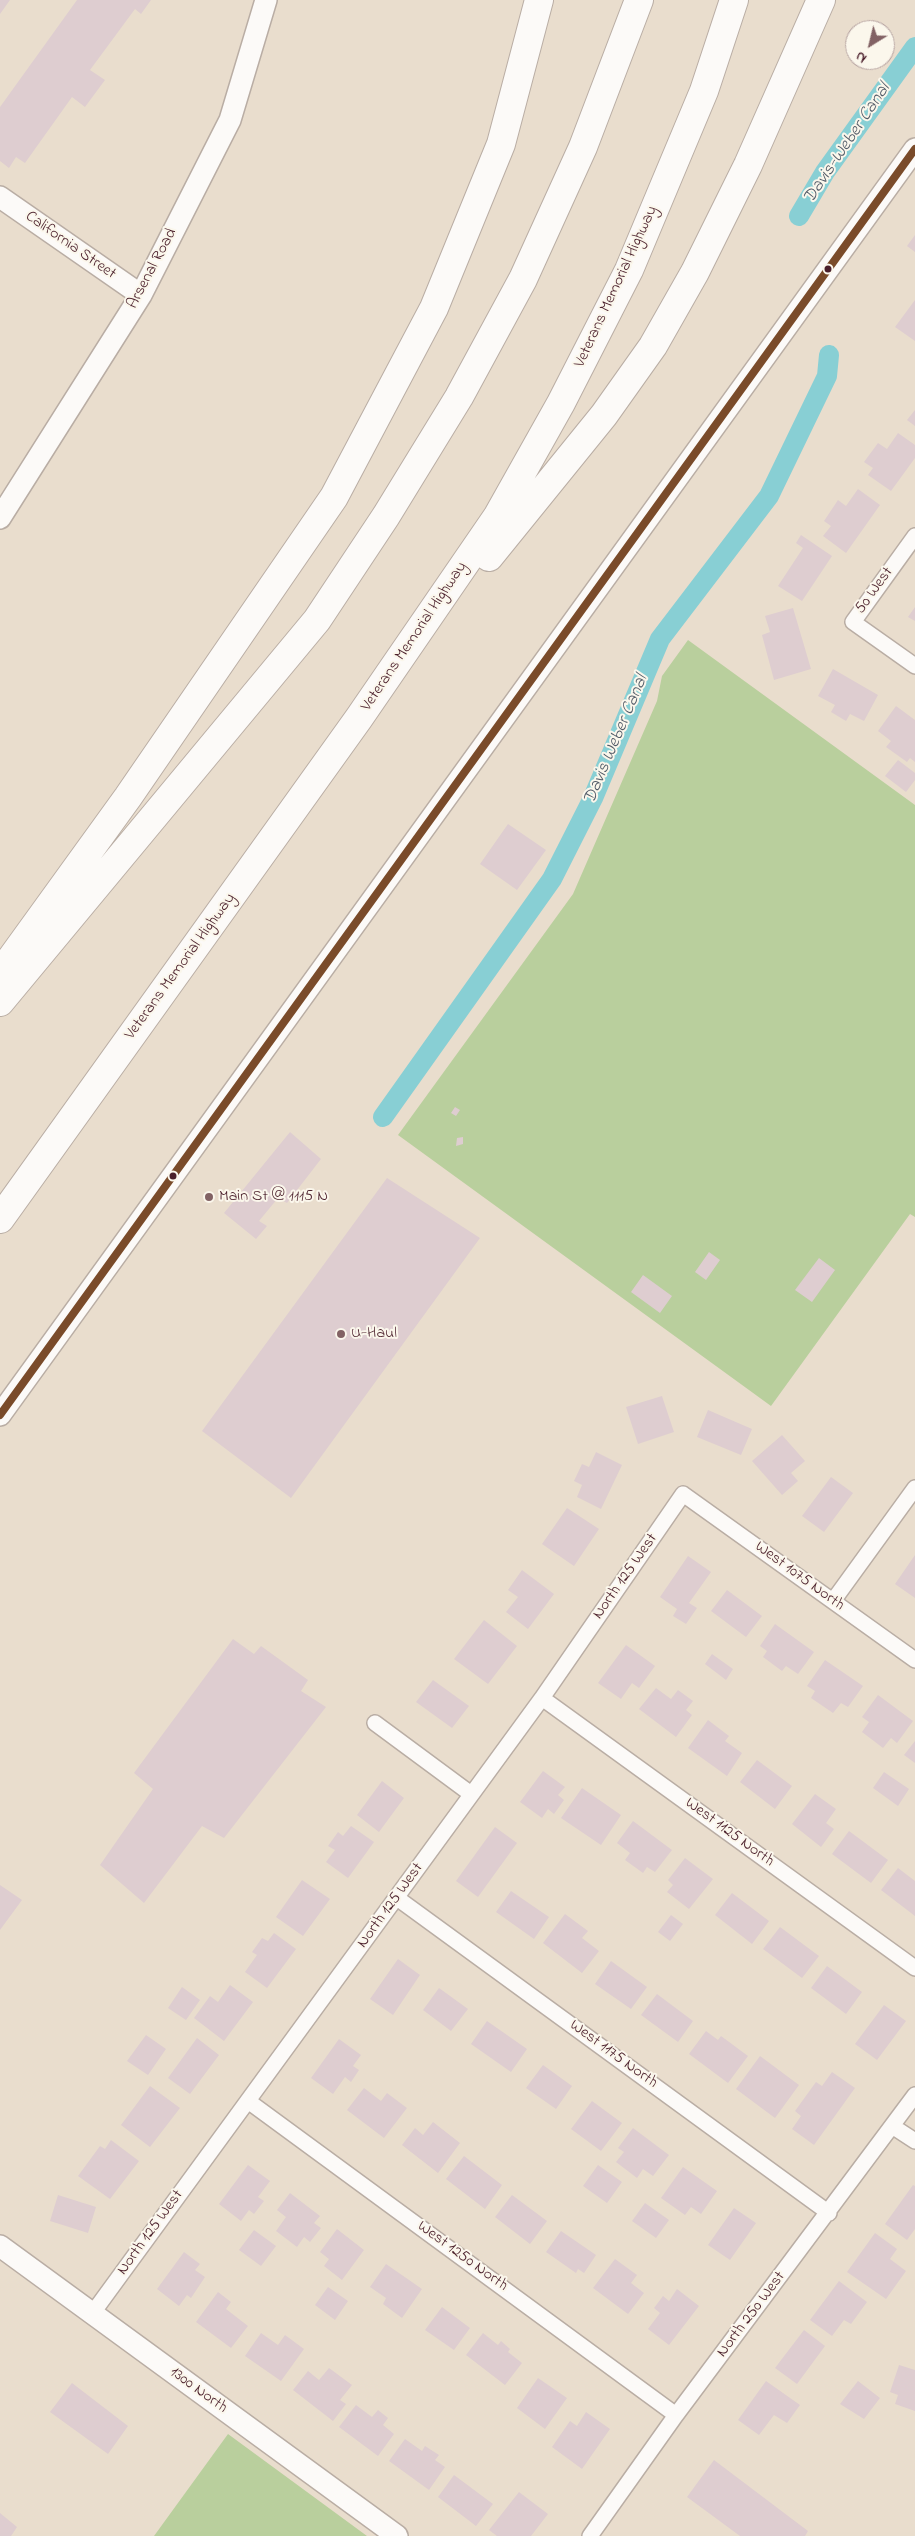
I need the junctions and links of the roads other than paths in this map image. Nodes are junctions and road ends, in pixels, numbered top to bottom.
1 (266, 0) edge
2 (539, 0) edge
3 (639, 0) edge
4 (734, 0) edge
5 (821, 0) edge
6 (915, 149) edge
7 (0, 197) edge
8 (141, 296) junction
9 (0, 518) edge
10 (915, 536) edge
11 (915, 666) edge
12 (359, 718) junction
13 (0, 974) edge
14 (0, 1002) edge
15 (0, 1219) edge
16 (0, 1415) edge
17 (915, 1488) edge
18 (684, 1494) joint
19 (833, 1601) junction
20 (915, 1660) edge
21 (542, 1698) junction
22 (375, 1723) dead end
23 (471, 1794) junction
24 (397, 1898) junction
25 (915, 1968) edge
26 (915, 2095) edge
27 (248, 2101) junction
28 (892, 2126) junction
29 (915, 2141) edge
30 (828, 2213) junction
31 (0, 2246) edge
32 (92, 2314) junction
33 (676, 2415) junction
34 (397, 2536) edge
35 (590, 2536) edge

1 - 8 main road, Arsenal Road
2 - 13 highway
3 - 14 highway
4 - 12 highway, Veterans Memorial Highway
5 - 12 highway
6 - 16 main road
7 - 8 main road, California Street
8 - 9 main road, Arsenal Road
10 - 11 street, 50 West
12 - 15 highway, Veterans Memorial Highway
17 - 19 street
18 - 19 street, West 1075 North
18 - 21 street, North 125 West
19 - 20 street, West 1075 North
21 - 23 street, North 125 West
21 - 25 street, West 1125 North
22 - 23 street
23 - 24 street, North 125 West
24 - 27 street, North 125 West
24 - 30 street, West 1175 North
26 - 28 street, North 250 West
27 - 32 street, North 125 West
27 - 33 street, West 1250 North
28 - 29 street
28 - 30 street, North 250 West
30 - 33 street, North 250 West
31 - 32 main road, 1300 North
32 - 34 main road, 1300 North
33 - 35 street, North 250 West

